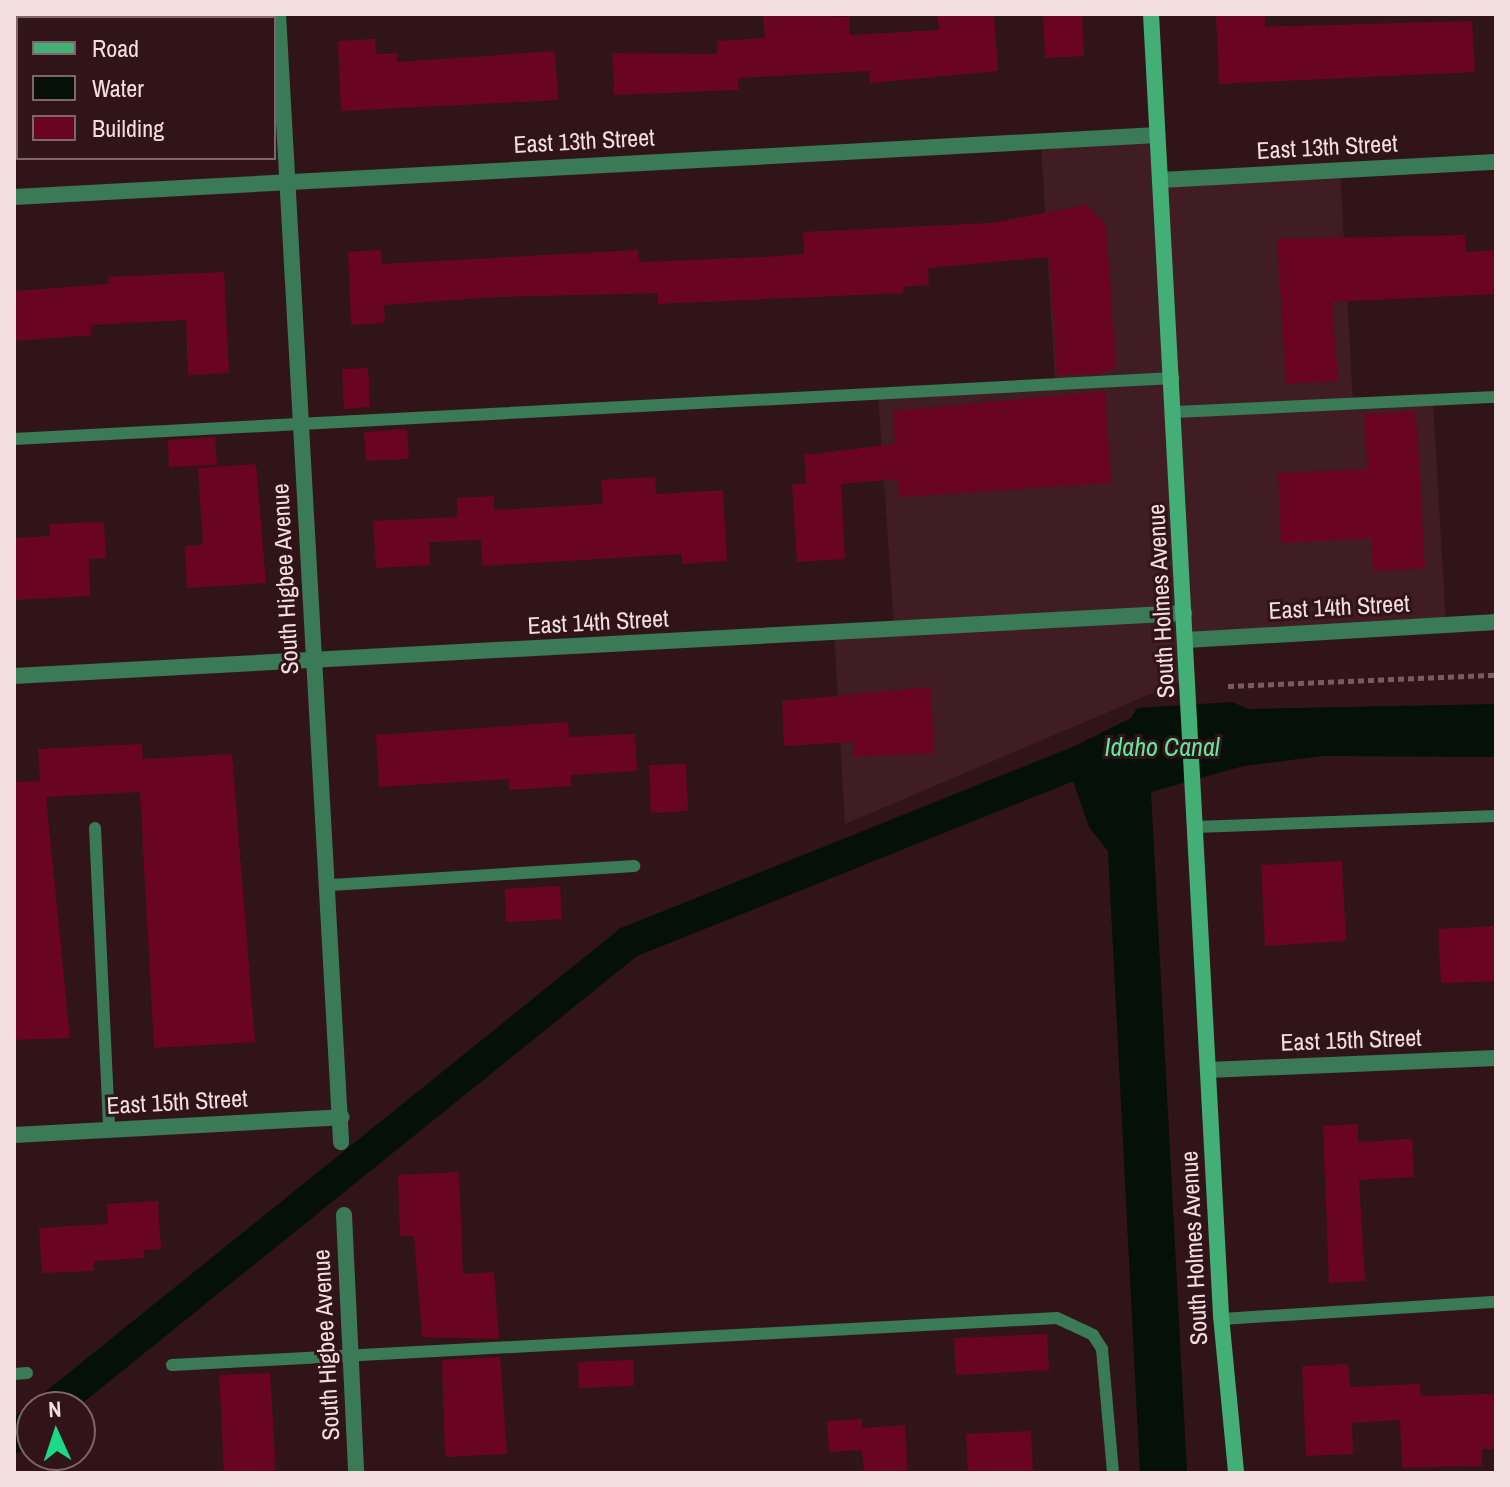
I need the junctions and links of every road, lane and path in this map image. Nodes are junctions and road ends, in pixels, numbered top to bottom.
1 (278, 14) edge
2 (1151, 14) edge
3 (1157, 135) junction
4 (1496, 162) edge
5 (1161, 180) junction
6 (288, 181) junction
7 (14, 197) edge
8 (1173, 378) junction
9 (1496, 397) edge
10 (1175, 412) junction
11 (301, 423) junction
12 (14, 439) edge
13 (1184, 613) junction
14 (1496, 622) edge
15 (1186, 640) junction
16 (313, 662) junction
17 (1496, 675) edge
18 (14, 676) edge
19 (1228, 686) dead end
20 (1496, 816) edge
21 (1195, 827) junction
22 (95, 828) dead end
23 (634, 866) dead end
24 (331, 885) junction
25 (1496, 1058) edge
26 (1208, 1070) junction
27 (342, 1117) junction
28 (109, 1130) junction
29 (14, 1135) edge
30 (341, 1142) dead end
31 (344, 1215) dead end
32 (1496, 1302) edge
33 (1222, 1319) junction
34 (350, 1352) junction
35 (172, 1365) dead end
36 (356, 1473) edge
37 (1113, 1473) edge
38 (1236, 1473) edge

1 - 6 street, South Higbee Avenue
2 - 3 main road, South Holmes Avenue
3 - 5 main road, South Holmes Avenue
3 - 6 street, East 13th Street
4 - 5 street, East 13th Street
5 - 8 main road, South Holmes Avenue
6 - 7 street, East 13th Street
6 - 11 street, South Higbee Avenue
8 - 10 main road, South Holmes Avenue
8 - 11 lane
9 - 10 lane
10 - 13 main road, South Holmes Avenue
11 - 12 lane
11 - 16 street, South Higbee Avenue
13 - 15 main road, South Holmes Avenue
13 - 16 street, East 14th Street
14 - 15 street, East 14th Street
15 - 21 main road, South Holmes Avenue
16 - 18 street, East 14th Street
16 - 24 street, South Higbee Avenue
17 - 19 path
20 - 21 lane
21 - 26 main road, South Holmes Avenue
22 - 28 lane
23 - 24 lane
24 - 27 street, South Higbee Avenue
25 - 26 street, East 15th Street
26 - 33 main road, South Holmes Avenue
27 - 28 street, East 15th Street
27 - 30 street, South Higbee Avenue
28 - 29 street, East 15th Street
31 - 34 street, South Higbee Avenue
32 - 33 lane
33 - 38 main road, South Holmes Avenue
34 - 35 lane
34 - 36 street, South Higbee Avenue
34 - 37 lane

